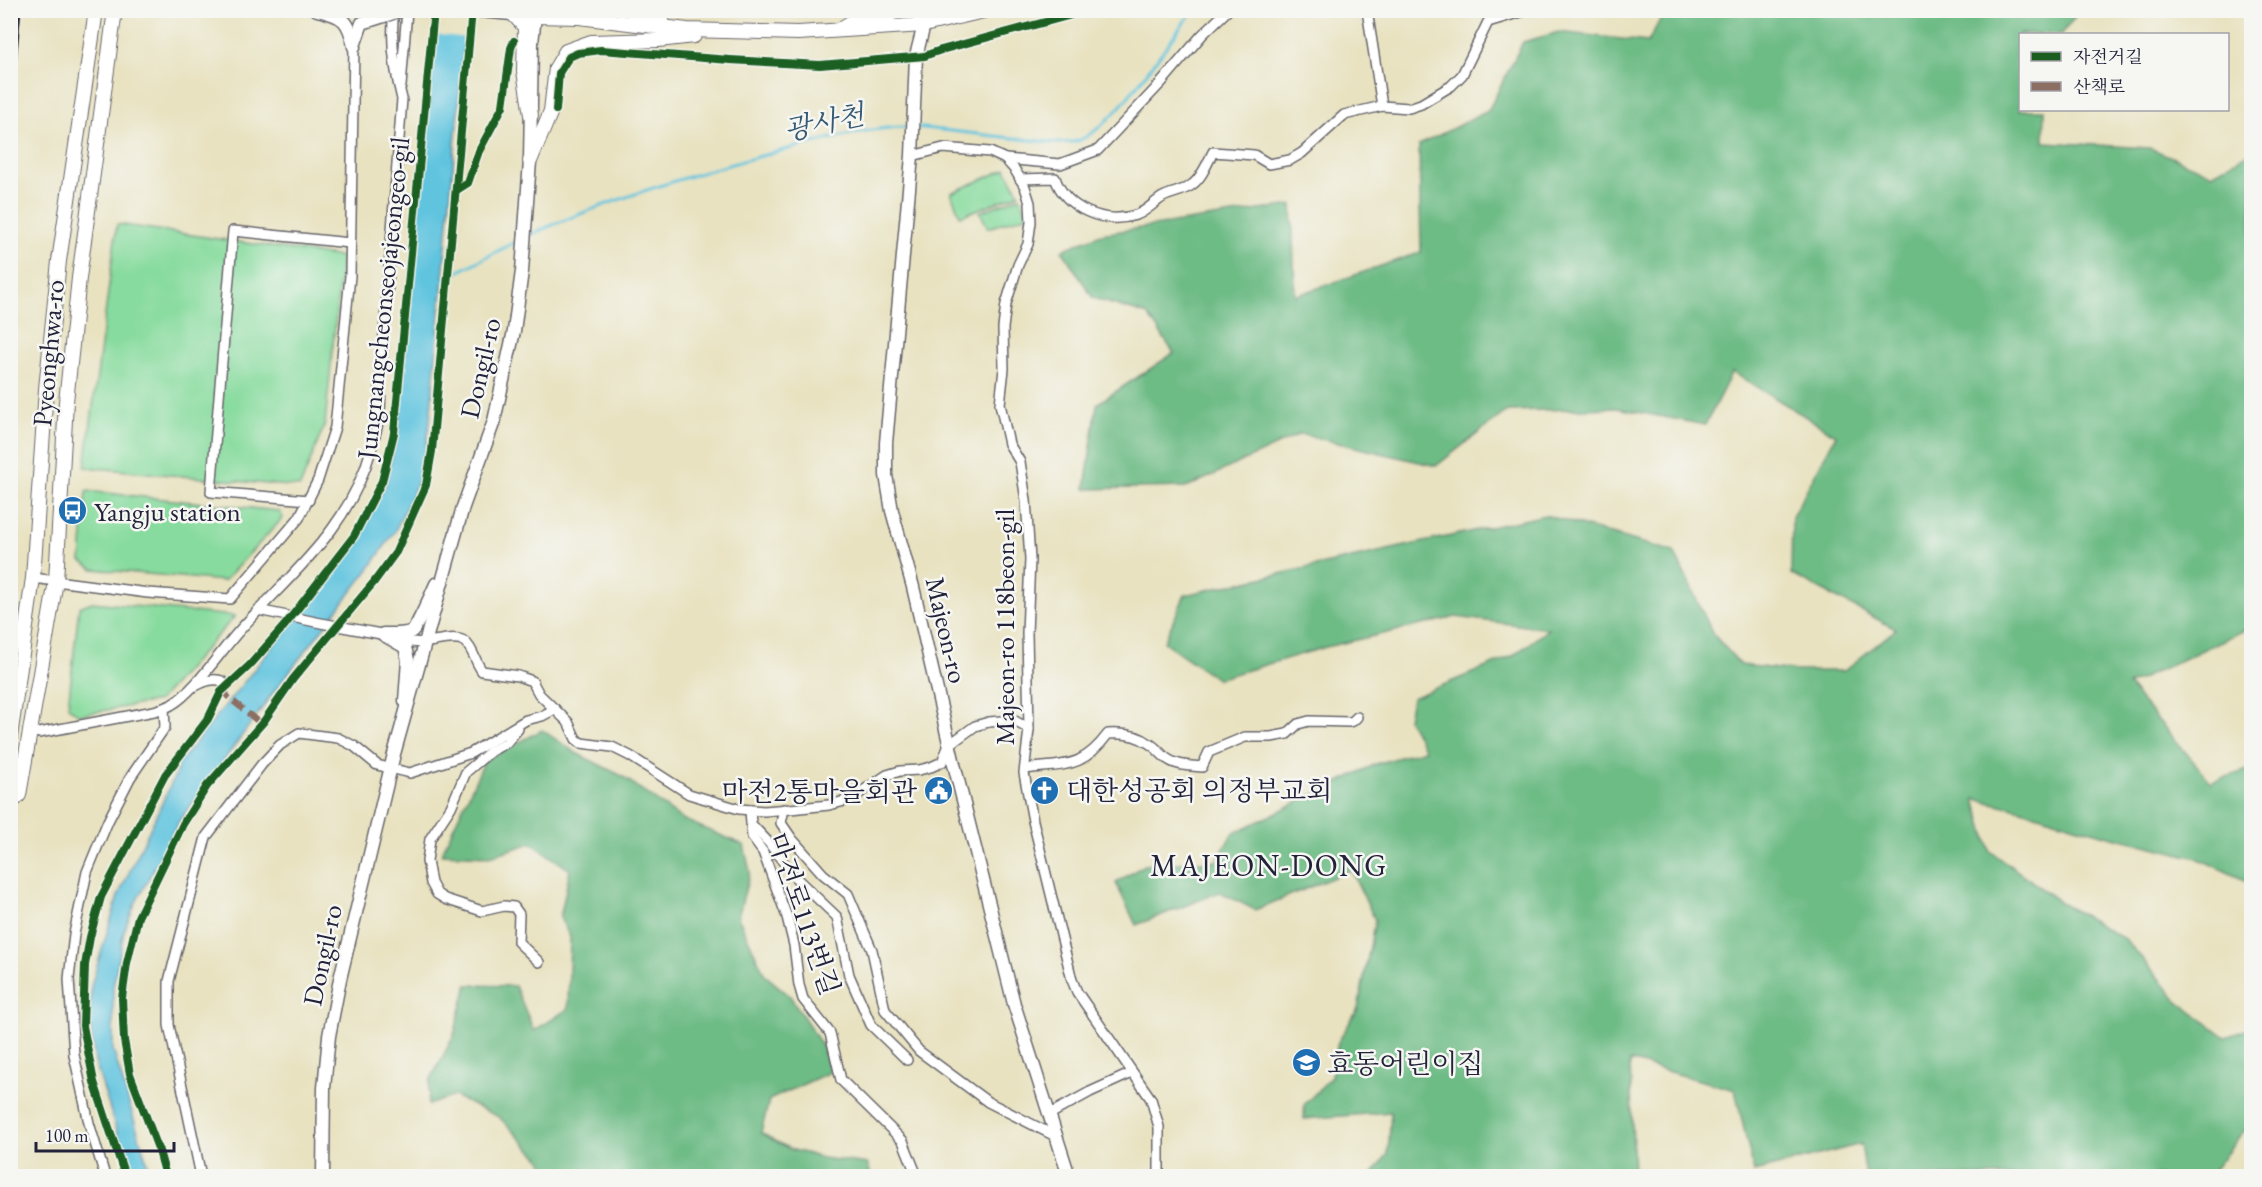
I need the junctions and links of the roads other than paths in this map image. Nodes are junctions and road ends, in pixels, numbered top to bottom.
1 (84, 10) edge
2 (96, 10) edge
3 (114, 10) edge
4 (124, 10) edge
5 (317, 10) edge
6 (401, 10) edge
7 (407, 10) edge
8 (468, 10) edge
9 (631, 10) edge
10 (902, 10) edge
11 (988, 10) edge
12 (1228, 10) edge
13 (1367, 10) edge
14 (1528, 10) edge
15 (390, 13) edge
16 (523, 13) edge
17 (925, 18) edge
18 (668, 27) junction
19 (112, 28) junction
20 (838, 30) junction
21 (724, 31) junction
22 (92, 38) junction
23 (354, 47) junction
24 (401, 94) junction
25 (1382, 106) junction
26 (531, 115) junction
27 (913, 151) junction
28 (1005, 159) junction
29 (530, 161) junction
30 (1020, 179) junction
31 (350, 243) junction
32 (309, 500) junction
33 (449, 559) junction
34 (33, 578) junction
35 (56, 581) junction
36 (258, 610) junction
37 (383, 634) junction
38 (426, 643) junction
39 (225, 687) dead end
40 (191, 688) junction
41 (164, 708) junction
42 (555, 709) junction
43 (1357, 717) dead end
44 (526, 720) junction
45 (404, 721) junction
46 (1029, 729) junction
47 (31, 731) junction
48 (10, 737) edge
49 (949, 745) junction
50 (391, 769) junction
51 (1025, 769) junction
52 (10, 804) edge
53 (784, 809) junction
54 (750, 810) junction
55 (751, 824) junction
56 (539, 962) dead end
57 (907, 1060) dead end
58 (1132, 1073) junction
59 (1050, 1114) junction
60 (1057, 1137) junction
61 (105, 1176) edge
62 (201, 1176) edge
63 (323, 1176) edge
64 (917, 1176) edge
65 (1069, 1176) edge
66 (1159, 1176) edge

1 - 22 main road
2 - 22 main road, Pyeonghwa-ro
3 - 19 main road, Pyeonghwa-ro
4 - 19 main road
5 - 23 street
6 - 15 street, bridge
7 - 24 street
8 - 16 street
9 - 18 main road
10 - 20 main road
11 - 17 main road
12 - 28 street
13 - 25 street
14 - 25 street
15 - 23 street
15 - 24 street
16 - 18 main road
16 - 26 street, Dongil-ro
16 - 26 main road
17 - 20 main road
17 - 27 street, Majeon-ro
18 - 21 main road
19 - 35 main road, Pyeonghwa-ro
20 - 21 main road
21 - 29 main road
22 - 34 main road, Pyeonghwa-ro
23 - 31 street
24 - 36 street
25 - 30 street
26 - 29 street, Dongil-ro
27 - 28 street
27 - 49 street, Majeon-ro
28 - 30 street, Majeon-ro 118beon-gil
29 - 33 street, Dongil-ro
30 - 46 street, Majeon-ro 118beon-gil
31 - 32 street
31 - 32 street
32 - 35 street
33 - 37 street
33 - 38 street, Dongil-ro
34 - 35 street
34 - 48 main road, Pyeonghwa-ro
35 - 47 main road, Pyeonghwa-ro
36 - 37 street
36 - 40 street
37 - 38 street
37 - 45 street
38 - 42 street
38 - 45 street, Dongil-ro
39 - 40 street
40 - 41 street
41 - 47 street
41 - 61 street
42 - 44 street
42 - 54 street
43 - 51 street
44 - 50 street
44 - 56 street
45 - 50 street, Dongil-ro
46 - 49 street
46 - 51 street, Majeon-ro 118beon-gil
47 - 52 main road, Pyeonghwa-ro
49 - 53 street
49 - 59 street, Majeon-ro
50 - 62 street
50 - 63 street, Dongil-ro
51 - 58 street, Majeon-ro 118beon-gil
53 - 54 street
53 - 60 street
54 - 55 street, 마전로113번길
55 - 57 street
55 - 64 street, 마전로113번길
58 - 59 street
58 - 66 street, Majeon-ro 118beon-gil
59 - 60 street, Majeon-ro
60 - 65 street, Majeon-ro

